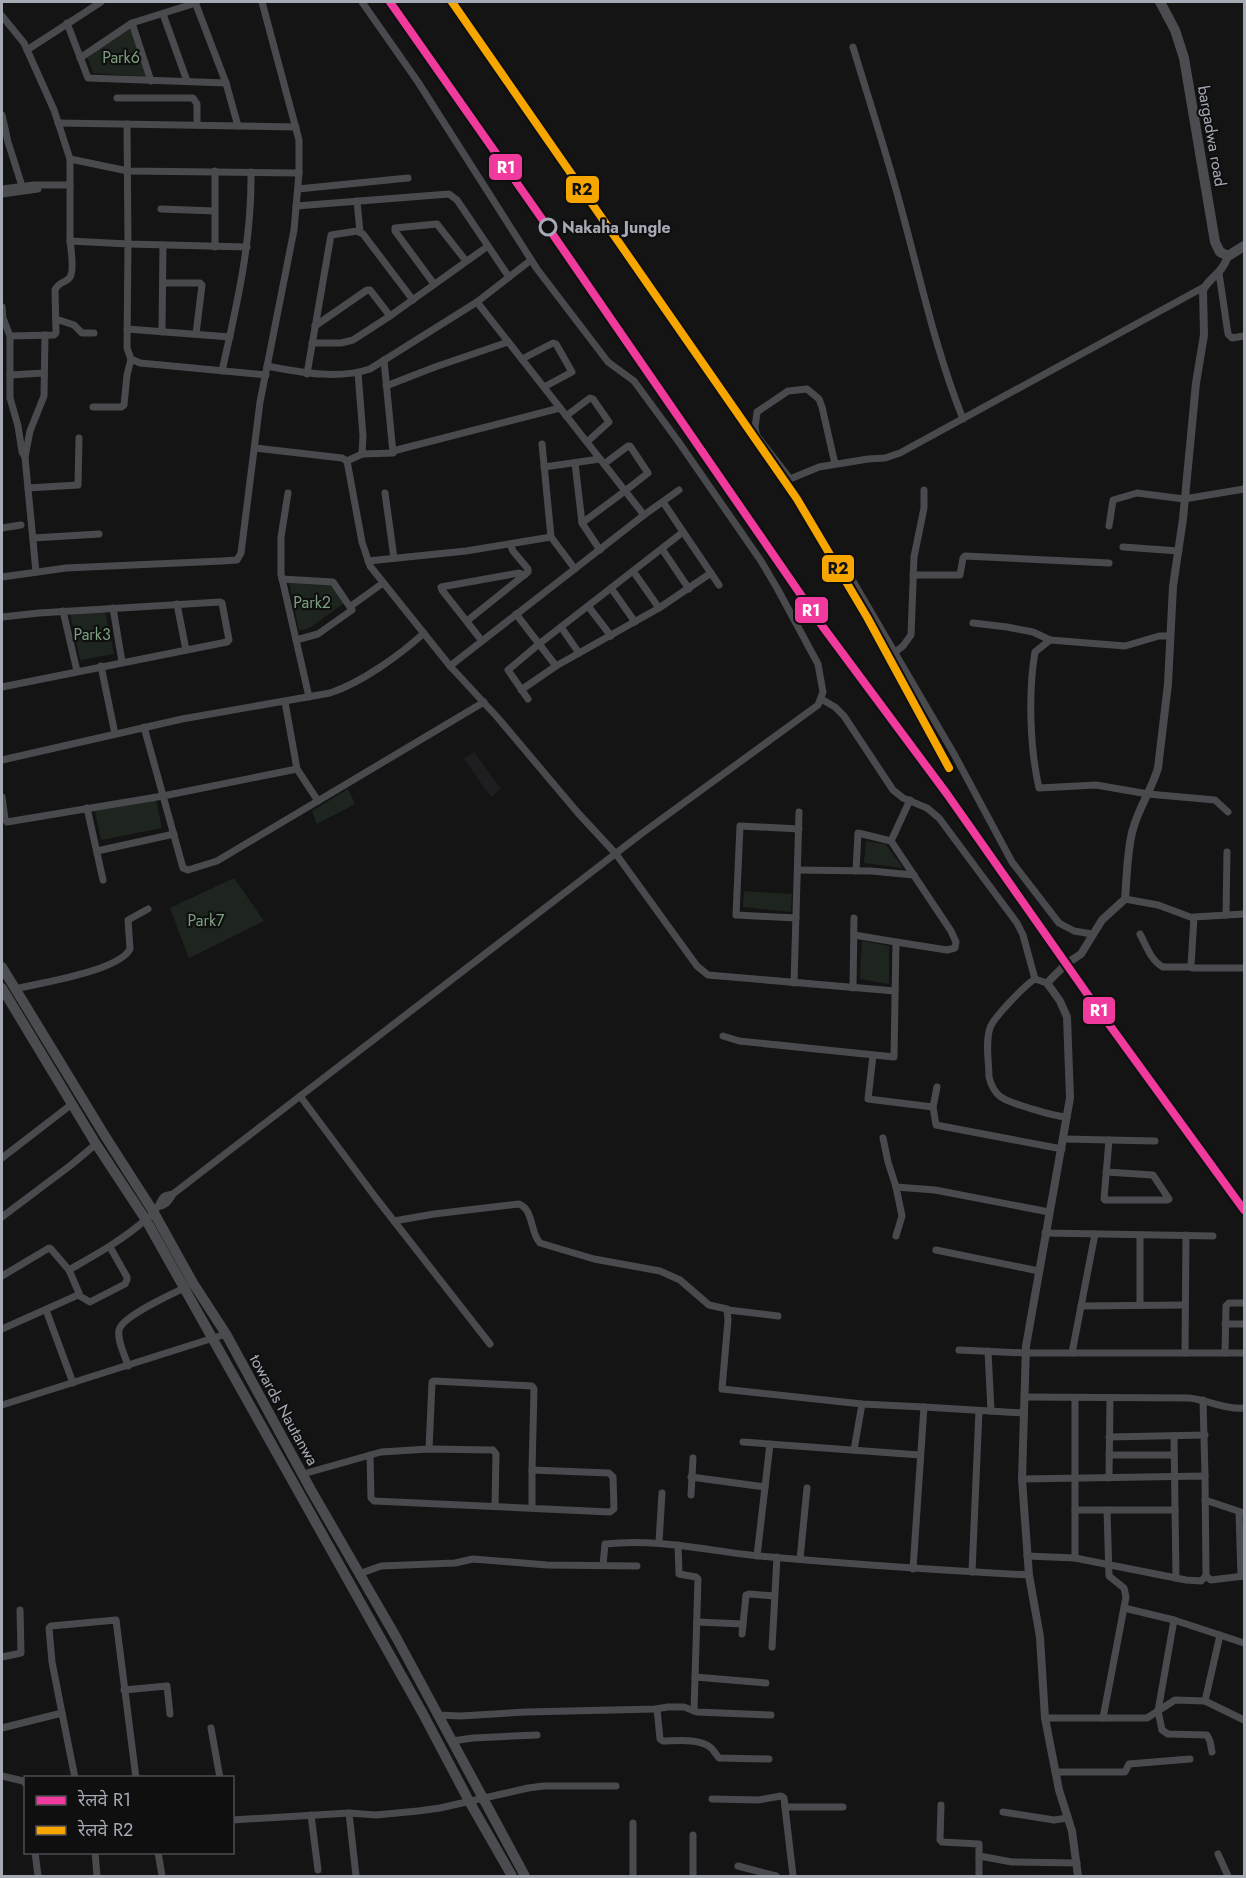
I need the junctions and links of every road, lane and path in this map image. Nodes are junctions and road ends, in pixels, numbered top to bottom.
1 (101, 2) edge
2 (196, 2) edge
3 (262, 2) edge
4 (362, 2) edge
5 (1160, 2) edge
6 (163, 14) junction
7 (2, 16) edge
8 (67, 23) junction
9 (132, 23) junction
10 (853, 47) dead end
11 (27, 50) junction
12 (80, 58) junction
13 (151, 81) junction
14 (187, 81) junction
15 (226, 82) junction
16 (117, 98) dead end
17 (2, 115) edge
18 (58, 123) junction
19 (127, 124) junction
20 (197, 125) junction
21 (238, 126) junction
22 (296, 127) junction
23 (5, 143) edge
24 (70, 159) junction
25 (128, 171) junction
26 (215, 171) junction
27 (251, 172) junction
28 (299, 173) junction
29 (408, 178) dead end
30 (68, 185) junction
31 (21, 186) junction
32 (2, 189) edge
33 (298, 189) junction
34 (2, 194) edge
35 (357, 201) junction
36 (296, 206) junction
37 (162, 209) dead end
38 (215, 211) junction
39 (360, 232) junction
40 (70, 241) junction
41 (129, 244) junction
42 (163, 245) junction
43 (488, 246) junction
44 (1245, 246) edge
45 (215, 247) junction
46 (248, 248) junction
47 (1228, 256) junction
48 (531, 260) junction
49 (466, 261) junction
50 (1219, 273) junction
51 (509, 277) junction
52 (163, 283) junction
53 (434, 284) junction
54 (1203, 287) junction
55 (413, 300) junction
56 (477, 302) junction
57 (2, 307) edge
58 (390, 316) junction
59 (56, 319) junction
60 (315, 326) junction
61 (127, 329) junction
62 (162, 332) junction
63 (94, 333) dead end
64 (196, 334) junction
65 (45, 335) junction
66 (10, 336) junction
67 (1245, 336) edge
68 (230, 337) junction
69 (312, 342) junction
70 (508, 342) junction
71 (131, 359) junction
72 (522, 359) junction
73 (384, 360) junction
74 (267, 366) junction
75 (222, 371) junction
76 (44, 373) junction
77 (358, 373) junction
78 (307, 374) junction
79 (10, 375) junction
80 (266, 375) junction
81 (386, 386) junction
82 (544, 387) junction
83 (93, 407) dead end
84 (560, 408) junction
85 (566, 416) junction
86 (963, 419) junction
87 (78, 438) dead end
88 (587, 442) junction
89 (542, 444) dead end
90 (255, 448) junction
91 (393, 451) junction
92 (362, 454) junction
93 (26, 457) junction
94 (346, 461) junction
95 (602, 462) junction
96 (575, 463) junction
97 (835, 464) junction
98 (544, 467) junction
99 (28, 488) junction
100 (1245, 489) edge
101 (679, 490) dead end
102 (924, 490) dead end
103 (625, 491) junction
104 (288, 493) dead end
105 (385, 493) dead end
106 (1184, 499) junction
107 (663, 502) junction
108 (644, 515) junction
109 (582, 523) junction
110 (21, 525) dead end
111 (1109, 525) dead end
112 (2, 528) edge
113 (683, 532) junction
114 (99, 534) dead end
115 (551, 537) junction
116 (33, 538) junction
117 (510, 544) junction
118 (1123, 547) dead end
119 (600, 549) junction
120 (662, 549) junction
121 (1179, 551) junction
122 (394, 558) junction
123 (368, 561) junction
124 (1109, 563) dead end
125 (843, 564) dead end
126 (575, 569) junction
127 (633, 571) junction
128 (36, 572) junction
129 (711, 573) junction
130 (525, 575) junction
131 (913, 575) junction
132 (2, 577) edge
133 (282, 579) junction
134 (383, 583) junction
135 (719, 585) dead end
136 (611, 588) junction
137 (689, 589) junction
138 (177, 604) junction
139 (351, 606) junction
140 (588, 606) junction
141 (113, 608) junction
142 (659, 608) junction
143 (63, 611) junction
144 (516, 614) junction
145 (2, 617) edge
146 (467, 621) junction
147 (635, 622) junction
148 (973, 623) dead end
149 (561, 627) junction
150 (424, 633) junction
151 (611, 636) junction
152 (1170, 636) junction
153 (296, 640) junction
154 (482, 640) junction
155 (1050, 640) junction
156 (538, 644) junction
157 (186, 650) junction
158 (579, 653) junction
159 (894, 653) junction
160 (122, 662) junction
161 (101, 666) junction
162 (450, 666) junction
163 (556, 666) junction
164 (77, 671) junction
165 (2, 687) edge
166 (521, 690) junction
167 (309, 697) junction
168 (528, 699) dead end
169 (821, 699) junction
170 (285, 702) junction
171 (484, 702) junction
172 (144, 727) junction
173 (115, 734) junction
174 (2, 760) edge
175 (297, 770) junction
176 (1148, 794) junction
177 (163, 796) junction
178 (2, 797) edge
179 (910, 800) junction
180 (318, 801) junction
181 (87, 808) junction
182 (800, 812) dead end
183 (1228, 812) dead end
184 (799, 829) junction
185 (174, 834) junction
186 (891, 841) junction
187 (97, 851) junction
188 (1227, 852) dead end
189 (616, 854) junction
190 (798, 870) junction
191 (856, 871) junction
192 (914, 875) junction
193 (103, 880) dead end
194 (1125, 899) junction
195 (148, 909) dead end
196 (1245, 914) edge
197 (1226, 915) junction
198 (796, 918) junction
199 (854, 918) dead end
200 (1193, 918) junction
201 (1092, 934) junction
202 (1140, 934) dead end
203 (854, 935) junction
204 (896, 942) junction
205 (2, 967) edge
206 (1191, 967) junction
207 (1245, 968) edge
208 (1035, 980) junction
209 (794, 983) junction
210 (1047, 983) junction
211 (2, 988) edge
212 (853, 988) junction
213 (15, 989) junction
214 (895, 992) junction
215 (723, 1036) dead end
216 (873, 1055) junction
217 (937, 1087) dead end
218 (300, 1096) junction
219 (72, 1104) junction
220 (933, 1107) junction
221 (1067, 1118) junction
222 (883, 1138) dead end
223 (1064, 1139) junction
224 (1109, 1140) junction
225 (1155, 1141) dead end
226 (96, 1144) junction
227 (1062, 1149) junction
228 (2, 1158) edge
229 (1106, 1172) junction
230 (897, 1187) junction
231 (1049, 1212) junction
232 (152, 1213) junction
233 (2, 1217) edge
234 (394, 1221) junction
235 (1045, 1233) junction
236 (1095, 1234) junction
237 (1140, 1235) junction
238 (1186, 1235) junction
239 (896, 1236) dead end
240 (1213, 1236) dead end
241 (110, 1247) junction
242 (936, 1250) dead end
243 (69, 1270) junction
244 (1039, 1271) junction
245 (2, 1276) edge
246 (188, 1285) junction
247 (78, 1296) junction
248 (1245, 1303) edge
249 (1140, 1305) junction
250 (1185, 1305) junction
251 (1081, 1306) junction
252 (46, 1310) junction
253 (728, 1310) junction
254 (778, 1316) dead end
255 (1226, 1324) junction
256 (1245, 1324) edge
257 (2, 1329) edge
258 (226, 1334) junction
259 (213, 1338) junction
260 (490, 1344) dead end
261 (959, 1350) dead end
262 (988, 1351) junction
263 (1026, 1353) junction
264 (1072, 1353) junction
265 (1185, 1353) junction
266 (1225, 1353) junction
267 (1245, 1353) edge
268 (128, 1366) junction
269 (73, 1383) junction
270 (1025, 1397) junction
271 (1075, 1398) junction
272 (1110, 1398) junction
273 (1203, 1400) junction
274 (862, 1404) junction
275 (2, 1405) edge
276 (924, 1407) junction
277 (1245, 1408) edge
278 (979, 1411) junction
279 (991, 1411) junction
280 (1024, 1413) junction
281 (1205, 1435) junction
282 (1174, 1436) junction
283 (1109, 1437) junction
284 (743, 1442) dead end
285 (770, 1444) junction
286 (429, 1449) junction
287 (854, 1450) junction
288 (370, 1455) junction
289 (920, 1455) junction
290 (1109, 1455) junction
291 (1174, 1455) junction
292 (693, 1458) dead end
293 (532, 1470) junction
294 (303, 1474) junction
295 (1205, 1476) junction
296 (691, 1477) junction
297 (1174, 1477) junction
298 (1074, 1478) junction
299 (1109, 1478) junction
300 (1022, 1479) junction
301 (765, 1487) junction
302 (807, 1488) dead end
303 (662, 1493) dead end
304 (691, 1495) dead end
305 (1205, 1500) junction
306 (495, 1506) junction
307 (532, 1508) junction
308 (1075, 1510) junction
309 (1107, 1510) junction
310 (1175, 1510) junction
311 (1242, 1513) edge
312 (659, 1542) junction
313 (678, 1545) junction
314 (757, 1556) junction
315 (1027, 1556) junction
316 (777, 1557) junction
317 (1075, 1558) junction
318 (800, 1559) junction
319 (1109, 1564) junction
320 (603, 1565) junction
321 (637, 1566) dead end
322 (914, 1569) junction
323 (972, 1572) junction
324 (359, 1574) junction
325 (1029, 1575) junction
326 (1206, 1576) junction
327 (1243, 1576) edge
328 (1176, 1578) junction
329 (774, 1596) junction
330 (1124, 1608) junction
331 (20, 1610) dead end
332 (1174, 1620) junction
333 (697, 1622) junction
334 (743, 1624) junction
335 (742, 1634) dead end
336 (1220, 1635) junction
337 (1245, 1643) edge
338 (772, 1647) dead end
339 (2, 1657) edge
340 (695, 1677) junction
341 (766, 1683) dead end
342 (124, 1690) junction
343 (1205, 1701) junction
344 (657, 1708) junction
345 (694, 1711) junction
346 (1158, 1711) junction
347 (62, 1713) junction
348 (170, 1714) dead end
349 (437, 1715) junction
350 (771, 1715) dead end
351 (1045, 1718) junction
352 (1103, 1718) junction
353 (1245, 1720) edge
354 (2, 1728) edge
355 (211, 1728) dead end
356 (537, 1735) dead end
357 (452, 1741) junction
358 (1212, 1752) dead end
359 (769, 1759) dead end
360 (1190, 1759) dead end
361 (1055, 1772) junction
362 (2, 1776) edge
363 (75, 1776) edge
364 (136, 1776) edge
365 (220, 1776) edge
366 (24, 1782) edge
367 (616, 1786) dead end
368 (482, 1797) junction
369 (712, 1799) dead end
370 (469, 1801) junction
371 (941, 1805) dead end
372 (785, 1807) junction
373 (843, 1807) dead end
374 (1003, 1812) dead end
375 (349, 1813) junction
376 (311, 1815) junction
377 (1068, 1818) junction
378 (234, 1820) edge
379 (633, 1823) dead end
380 (693, 1835) dead end
381 (35, 1854) edge
382 (95, 1854) edge
383 (158, 1854) edge
384 (1218, 1854) dead end
385 (979, 1857) junction
386 (1077, 1863) junction
387 (738, 1866) dead end
388 (318, 1870) dead end
389 (38, 1876) edge
390 (97, 1876) edge
391 (162, 1876) edge
392 (356, 1876) edge
393 (512, 1876) edge
394 (525, 1876) edge
395 (633, 1876) edge
396 (693, 1876) edge
397 (776, 1876) edge
398 (793, 1876) edge
399 (979, 1876) edge
400 (1078, 1876) edge
401 (1228, 1876) edge

1 - 8 street
2 - 6 street
2 - 15 street
3 - 22 street
4 - 48 street
5 - 47 main road, bargadwa road
6 - 9 street
6 - 14 street
7 - 11 street
8 - 11 street
8 - 12 street
9 - 12 street
9 - 13 street
10 - 86 street
11 - 18 street
12 - 13 street
13 - 14 street
14 - 15 street
15 - 21 street
16 - 20 street
17 - 23 street
18 - 19 street
18 - 24 street
19 - 20 street
19 - 25 street
20 - 21 street
21 - 22 street
22 - 28 street
23 - 31 street
24 - 25 street
24 - 30 street
25 - 26 street
25 - 41 street
26 - 27 street
26 - 38 street
27 - 28 street
27 - 46 street
28 - 33 street
29 - 33 street
30 - 31 street
30 - 34 street
30 - 40 street
31 - 32 street
33 - 36 street
35 - 36 street
35 - 39 street
35 - 43 street
36 - 74 street
37 - 38 street
38 - 45 street
39 - 55 street
39 - 60 street
40 - 41 street
40 - 59 street
41 - 42 street
41 - 61 street
42 - 45 street
42 - 52 street
43 - 49 street
43 - 51 street
44 - 47 main road
45 - 46 street
46 - 68 street
47 - 50 street
48 - 51 street
48 - 169 street
49 - 53 street
49 - 53 street
50 - 54 street
50 - 67 street
51 - 56 street
52 - 62 street
52 - 64 street
53 - 55 street
54 - 86 street
54 - 106 street
55 - 58 street
56 - 70 street
56 - 73 street
57 - 66 street
58 - 60 street
58 - 69 street
59 - 63 street
59 - 65 street
60 - 69 street
61 - 62 street
61 - 71 street
62 - 64 street
64 - 68 street
65 - 66 street
65 - 76 street
66 - 79 street
68 - 75 street
69 - 78 street
70 - 72 street
70 - 81 street
71 - 75 street
71 - 83 street
72 - 82 street
72 - 82 street
73 - 77 street
73 - 81 street
74 - 78 street
74 - 80 street
75 - 80 street
76 - 79 street
76 - 93 street
77 - 78 street
77 - 92 street
79 - 93 street
80 - 90 street
81 - 91 street
82 - 84 street
84 - 85 street
84 - 91 street
85 - 88 street
85 - 88 street
86 - 97 street
87 - 99 street
88 - 95 street
89 - 98 street
90 - 94 street
90 - 128 street
91 - 92 street
92 - 94 street
93 - 99 street
94 - 123 street
95 - 96 street
95 - 103 street
95 - 103 street
96 - 98 street
96 - 109 street
97 - 97 street
98 - 115 street
99 - 116 street
100 - 106 street
101 - 107 street
102 - 131 street
103 - 108 street
103 - 109 street
104 - 133 street
105 - 122 street
106 - 111 street
106 - 121 street
107 - 108 street
107 - 113 street
108 - 119 street
109 - 119 street
110 - 112 street
113 - 120 street
113 - 129 street
114 - 116 street
115 - 117 street
115 - 126 street
116 - 128 street
117 - 122 street
117 - 130 street
118 - 121 street
119 - 126 street
120 - 127 street
120 - 137 street
121 - 152 street
122 - 123 street
123 - 134 street
124 - 131 street
125 - 159 street
126 - 144 street
127 - 136 street
127 - 142 street
128 - 132 street
129 - 135 street
129 - 137 street
130 - 146 street
130 - 146 street
131 - 159 street
133 - 139 street
133 - 153 street
134 - 139 street
134 - 150 street
136 - 140 street
136 - 147 street
137 - 142 street
138 - 141 street
138 - 157 street
138 - 157 street
139 - 153 street
140 - 149 street
140 - 151 street
141 - 143 street
141 - 160 street
142 - 147 street
143 - 145 street
143 - 164 street
144 - 154 street
144 - 156 street
146 - 154 street
147 - 151 street
148 - 155 street
149 - 156 street
149 - 158 street
150 - 162 street
150 - 167 street
151 - 158 street
152 - 155 street
152 - 176 street
153 - 167 street
154 - 162 street
155 - 176 street
156 - 163 street
156 - 166 street
157 - 160 street
158 - 163 street
159 - 201 street
160 - 161 street
161 - 164 street
161 - 173 street
162 - 171 street
163 - 166 street
164 - 165 street
166 - 168 street
167 - 170 street
169 - 179 street
169 - 189 street
170 - 172 street
170 - 175 street
171 - 180 street
171 - 189 street
172 - 173 street
172 - 177 street
173 - 174 street
175 - 177 street
175 - 180 street
176 - 183 street
176 - 194 street
177 - 181 street
177 - 185 street
178 - 181 street
179 - 186 street
179 - 208 street
180 - 185 street
181 - 187 street
182 - 184 street
184 - 190 street
184 - 198 street
185 - 187 street
186 - 191 street
186 - 192 street
187 - 193 street
188 - 197 street
189 - 209 street
189 - 218 street
190 - 191 street
190 - 198 street
191 - 192 street
192 - 204 street
194 - 200 street
194 - 201 street
195 - 213 street
196 - 197 street
197 - 200 street
198 - 209 street
199 - 203 street
200 - 206 street
201 - 210 street
202 - 206 street
203 - 204 street
203 - 212 street
204 - 214 street
205 - 213 main road, towards Nautanwa
206 - 207 street
208 - 210 street
208 - 221 street
209 - 212 street
210 - 221 street
211 - 219 main road
212 - 214 street
213 - 232 main road, towards Nautanwa
214 - 216 street
215 - 216 street
216 - 220 street
217 - 220 street
218 - 232 street
218 - 234 street
219 - 226 main road
219 - 228 street
220 - 227 street
221 - 223 street
222 - 230 street
223 - 224 street
223 - 227 street
224 - 225 street
224 - 229 street
226 - 232 main road
226 - 233 street
227 - 231 street
229 - 229 street
230 - 231 street
230 - 239 street
231 - 235 street
232 - 241 street
232 - 246 main road, towards Nautanwa
234 - 253 street
234 - 260 street
235 - 236 street
235 - 244 street
236 - 237 street
236 - 251 street
237 - 238 street
237 - 249 street
238 - 240 street
238 - 250 street
241 - 243 street
241 - 247 street
242 - 244 street
243 - 245 street
243 - 247 street
244 - 263 street
246 - 258 main road, towards Nautanwa
246 - 259 main road
246 - 268 street
247 - 252 street
248 - 255 street
249 - 250 street
249 - 251 street
250 - 265 street
251 - 264 street
252 - 257 street
252 - 269 street
253 - 254 street
253 - 274 street
255 - 256 street
255 - 266 street
258 - 259 street
258 - 294 main road, towards Nautanwa
259 - 268 street
259 - 370 main road
261 - 262 street
262 - 263 street
262 - 279 street
263 - 264 street
263 - 270 street
264 - 265 street
265 - 266 street
266 - 267 street
268 - 269 street
269 - 275 street
270 - 271 street
270 - 280 street
271 - 272 street
271 - 298 street
272 - 273 street
272 - 283 street
273 - 277 street
273 - 281 street
274 - 276 street
274 - 287 street
276 - 278 street
276 - 289 street
278 - 279 street
278 - 323 street
279 - 280 street
280 - 300 street
281 - 282 street
281 - 295 street
282 - 283 street
282 - 291 street
283 - 290 street
284 - 285 street
285 - 287 street
285 - 301 street
286 - 288 street
286 - 293 street
286 - 306 street
287 - 289 street
288 - 294 street
288 - 306 street
289 - 322 street
290 - 291 street
290 - 299 street
291 - 297 street
292 - 296 street
293 - 307 street
293 - 307 street
294 - 324 main road, towards Nautanwa
295 - 297 street
295 - 305 street
296 - 301 street
296 - 304 street
297 - 299 street
297 - 310 street
298 - 299 street
298 - 300 street
298 - 308 street
300 - 315 street
301 - 314 street
302 - 318 street
303 - 312 street
305 - 311 street
305 - 326 street
306 - 307 street
308 - 309 street
308 - 317 street
309 - 310 street
309 - 319 street
310 - 328 street
311 - 327 street
312 - 313 street
312 - 320 street
313 - 314 street
313 - 333 street
314 - 316 street
315 - 317 street
315 - 325 street
316 - 318 street
316 - 329 street
317 - 319 street
318 - 322 street
319 - 328 street
319 - 330 street
320 - 321 street
320 - 324 street
322 - 323 street
323 - 325 street
324 - 349 main road, towards Nautanwa
325 - 351 street
326 - 327 street
326 - 328 street
329 - 334 street
329 - 338 street
330 - 332 street
330 - 352 street
331 - 339 street
332 - 336 street
332 - 346 street
333 - 334 street
333 - 340 street
334 - 335 street
336 - 337 street
336 - 343 street
340 - 341 street
340 - 345 street
342 - 347 street
342 - 348 street
342 - 364 street
343 - 346 street
343 - 353 street
344 - 345 street
344 - 349 street
344 - 359 street
345 - 350 street
346 - 352 street
346 - 358 street
347 - 354 street
347 - 363 street
349 - 357 main road, towards Nautanwa
351 - 352 street
351 - 361 street
355 - 365 street
356 - 357 street
357 - 368 main road, towards Nautanwa
360 - 361 street
361 - 377 street
362 - 366 street
367 - 368 street
368 - 370 street
368 - 394 main road, towards Nautanwa
369 - 372 street
370 - 375 street
370 - 393 main road
371 - 385 street
372 - 373 street
372 - 398 street
374 - 377 street
375 - 376 street
375 - 392 street
376 - 378 street
376 - 388 street
377 - 386 street
379 - 395 street
380 - 396 street
381 - 389 street
382 - 390 street
383 - 391 street
384 - 401 street
385 - 386 street
385 - 399 street
386 - 400 street
387 - 397 street

